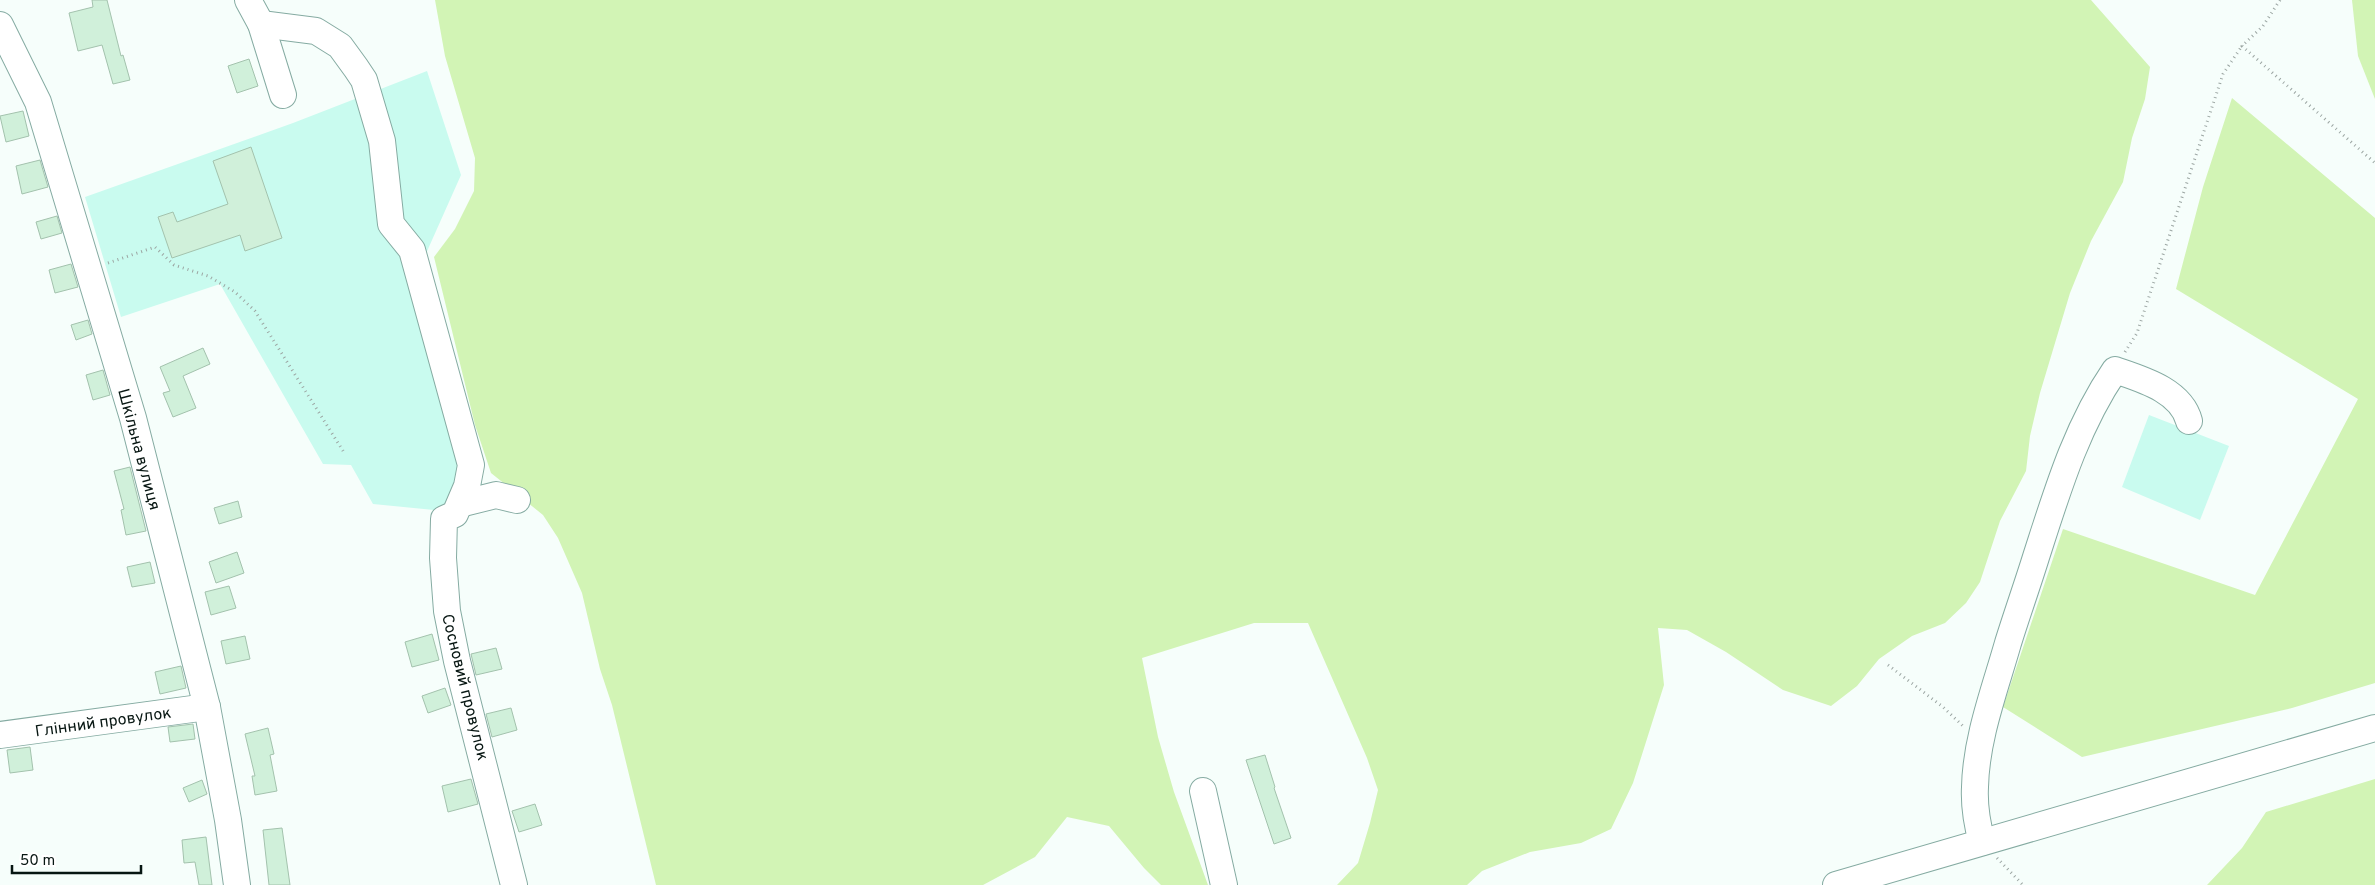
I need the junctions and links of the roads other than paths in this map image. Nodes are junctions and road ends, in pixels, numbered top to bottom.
1 (248, 0) edge
2 (261, 24) junction
3 (0, 25) edge
4 (283, 94) dead end
5 (2189, 421) dead end
6 (516, 500) dead end
7 (460, 504) junction
8 (206, 706) junction
9 (2375, 728) edge
10 (0, 735) edge
11 (1202, 791) dead end
12 (1982, 842) junction
13 (237, 885) edge
14 (514, 885) edge
15 (1224, 885) edge
16 (1836, 885) edge

1 - 2 street
2 - 4 street
2 - 7 street, Сосновий провулок
3 - 8 street, Шкільна вулиця
5 - 12 street
6 - 7 street
7 - 14 street, Сосновий провулок
8 - 10 street, Глінний провулок
8 - 13 street, Шкільна вулиця
9 - 12 street
11 - 15 street
12 - 16 street

